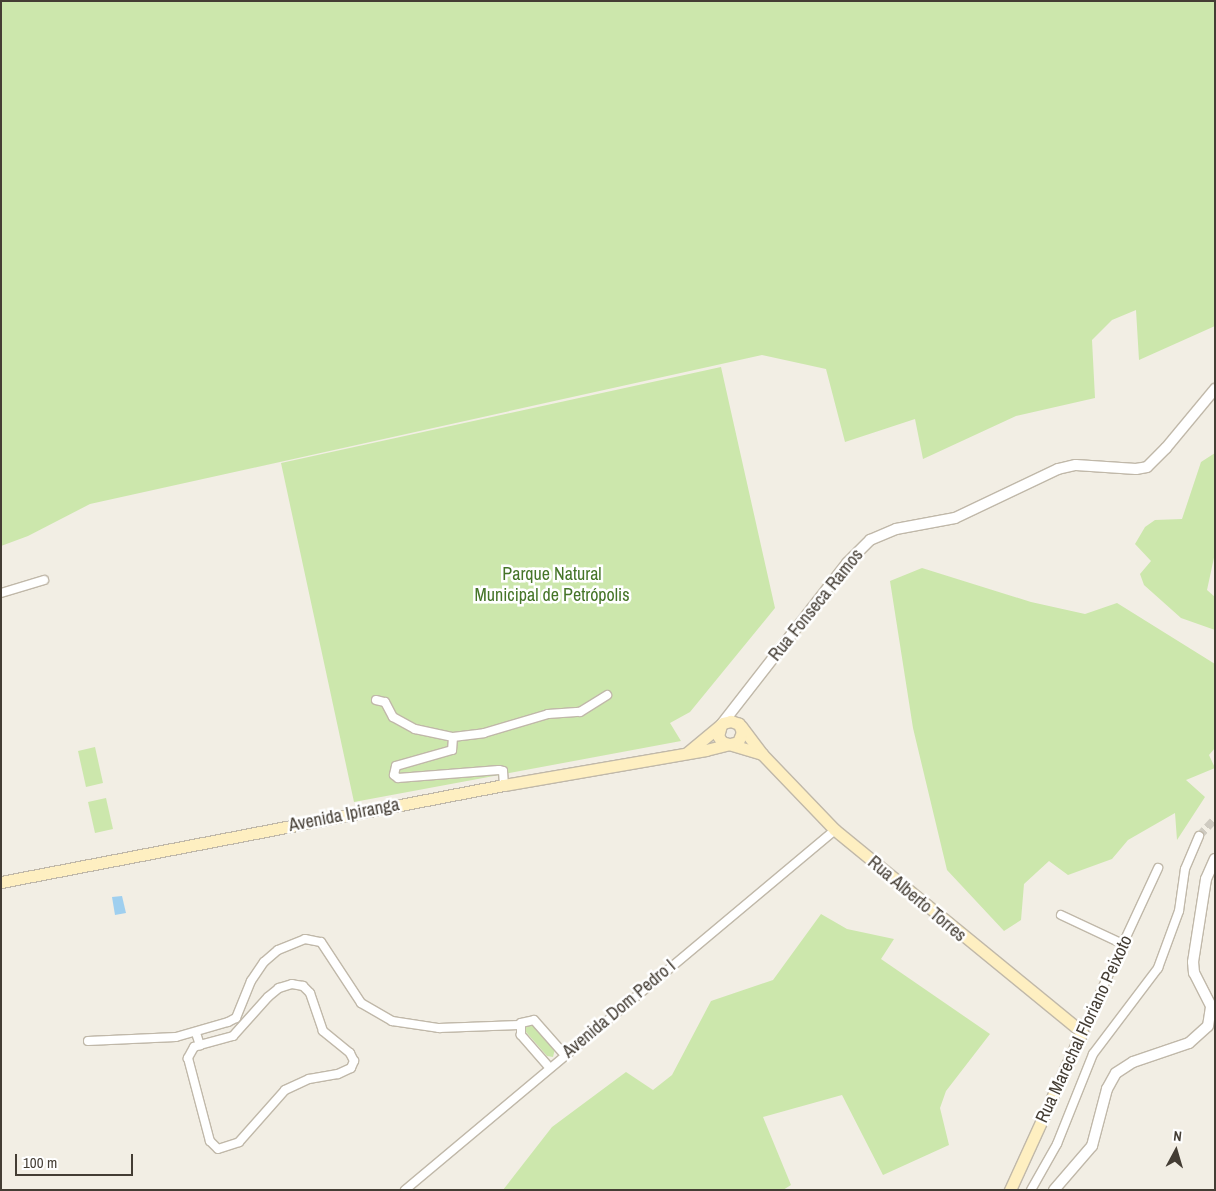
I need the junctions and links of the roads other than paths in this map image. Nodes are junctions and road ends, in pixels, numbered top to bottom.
1 (1215, 389) edge
2 (44, 580) dead end
3 (1, 593) edge
4 (607, 695) dead end
5 (740, 699) junction
6 (376, 700) dead end
7 (740, 724) junction
8 (721, 725) junction
9 (453, 737) junction
10 (730, 745) junction
11 (687, 753) junction
12 (762, 754) junction
13 (504, 785) junction
14 (835, 830) junction
15 (1199, 836) tunnel mouth
16 (1215, 859) edge
17 (1158, 868) dead end
18 (1, 882) edge
19 (1061, 915) dead end
20 (1123, 944) junction
21 (520, 1025) junction
22 (1082, 1032) junction
23 (196, 1033) junction
24 (88, 1041) dead end
25 (200, 1045) junction
26 (564, 1054) junction
27 (548, 1067) junction
28 (405, 1190) edge
29 (1010, 1190) edge
30 (1031, 1190) edge
31 (1054, 1190) edge

1 - 5 street, Rua Fonseca Ramos
2 - 3 street
4 - 9 street
5 - 7 street
5 - 8 street, Rua Fonseca Ramos
6 - 9 street
7 - 8 main road
7 - 10 main road
7 - 12 main road, Rua Alberto Torres
8 - 10 main road
8 - 11 main road, Avenida Ipiranga
9 - 13 street
10 - 11 main road, Avenida Ipiranga
10 - 12 main road
11 - 13 main road, Avenida Ipiranga
12 - 14 main road, Rua Alberto Torres
13 - 18 main road, Avenida Ipiranga
14 - 22 main road, Rua Alberto Torres
14 - 26 street, Avenida Dom Pedro I
15 - 30 street
16 - 31 street
17 - 20 street, Rua Marechal Floriano Peixoto
19 - 20 street
20 - 22 street, Rua Marechal Floriano Peixoto
21 - 23 street
21 - 26 street
21 - 27 street
22 - 29 main road, Rua Marechal Floriano Peixoto
23 - 24 street
23 - 25 street
25 - 25 street
26 - 27 street, Avenida Dom Pedro I
27 - 28 street, Avenida Dom Pedro I

